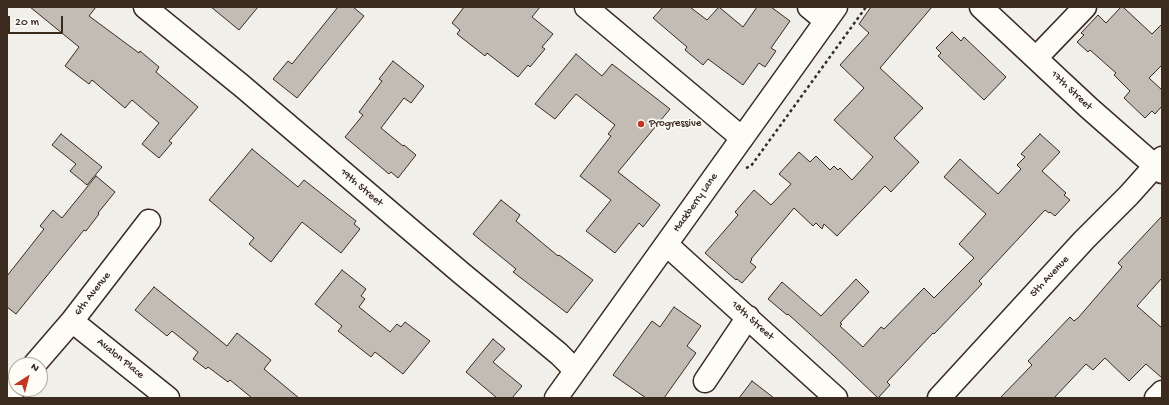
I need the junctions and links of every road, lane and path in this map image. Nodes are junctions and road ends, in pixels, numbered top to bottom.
1 (145, 7) edge
2 (586, 7) edge
3 (809, 7) edge
4 (866, 7) edge
5 (981, 7) edge
6 (1085, 7) edge
7 (831, 14) edge
8 (1036, 58) junction
9 (742, 138) junction
10 (1160, 165) edge
11 (744, 169) dead end
12 (149, 220) dead end
13 (667, 245) junction
14 (748, 317) junction
15 (72, 321) junction
16 (41, 357) edge
17 (575, 370) junction
18 (705, 381) dead end
19 (1162, 392) edge
20 (168, 398) edge
21 (556, 398) edge
22 (836, 398) edge
23 (939, 398) edge
24 (1156, 398) edge

1 - 17 street, 19th Street
2 - 9 street
3 - 7 street
4 - 11 path
5 - 8 street, 17th Street
6 - 8 street
7 - 9 street, Hackberry Lane
8 - 10 street, 17th Street
9 - 13 street, Hackberry Lane
10 - 23 street, 5th Avenue
12 - 15 street, 6th Avenue
13 - 14 street, 18th Street
13 - 17 street, Hackberry Lane
14 - 18 street
14 - 22 street, 18th Street
15 - 16 street, 6th Avenue
15 - 20 street, Avalon Place
17 - 21 street, Hackberry Lane
19 - 24 street

